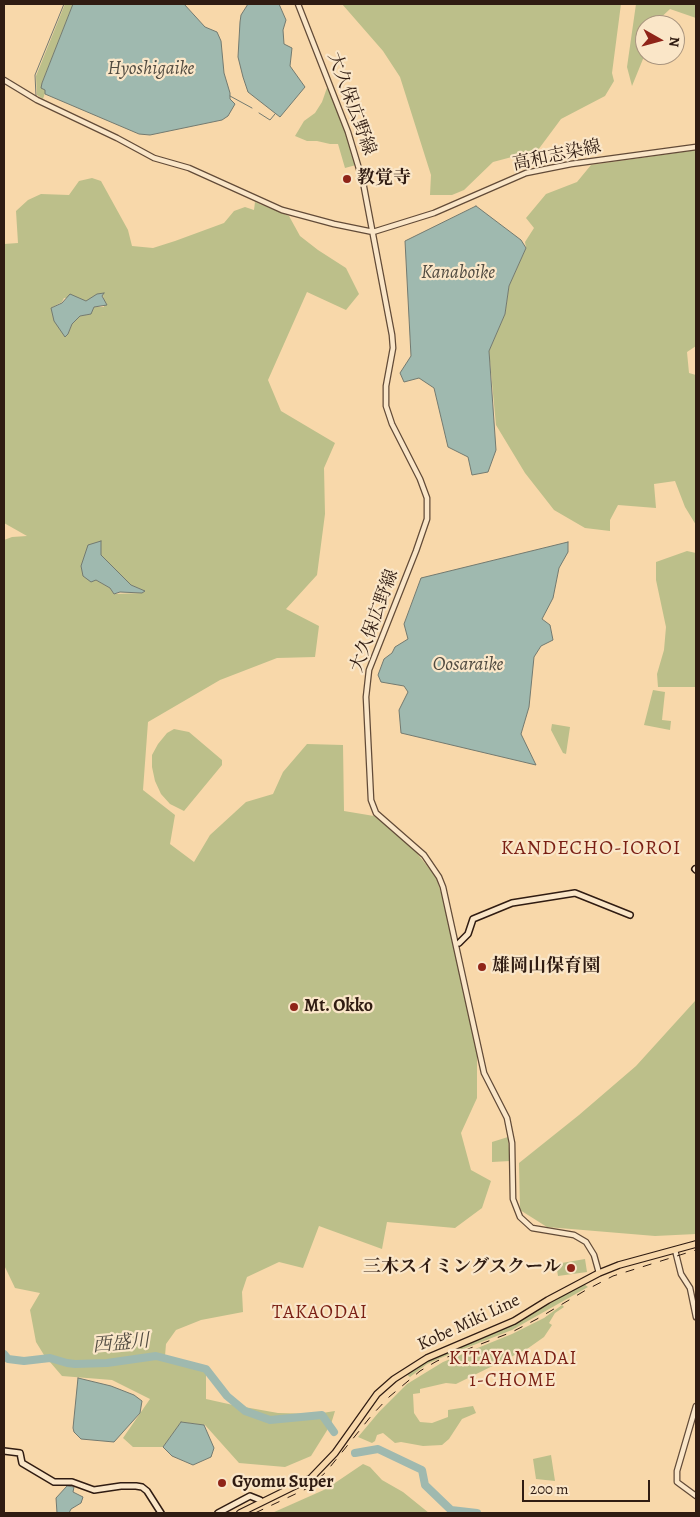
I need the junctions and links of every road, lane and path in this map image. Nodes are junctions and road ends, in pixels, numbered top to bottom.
1 (298, 4) edge
2 (4, 80) edge
3 (696, 147) edge
4 (373, 232) junction
5 (630, 915) dead end
6 (459, 943) dead end
7 (696, 1244) edge
8 (675, 1250) junction
9 (599, 1273) junction
10 (694, 1294) edge
11 (696, 1317) edge
12 (696, 1406) edge
13 (4, 1451) edge
14 (696, 1496) edge
15 (261, 1501) junction
16 (161, 1513) edge
17 (218, 1513) edge
18 (240, 1513) edge

1 - 4 street, 大久保広野線
2 - 4 street
3 - 4 street, 高和志染線
4 - 9 street, 大久保広野線
5 - 6 main road
7 - 8 main road, Kobe Miki Line
8 - 9 main road, Kobe Miki Line
8 - 10 street
9 - 15 main road, Kobe Miki Line
10 - 11 street
12 - 14 street
13 - 16 main road
15 - 17 main road
15 - 18 main road, Kobe Miki Line

